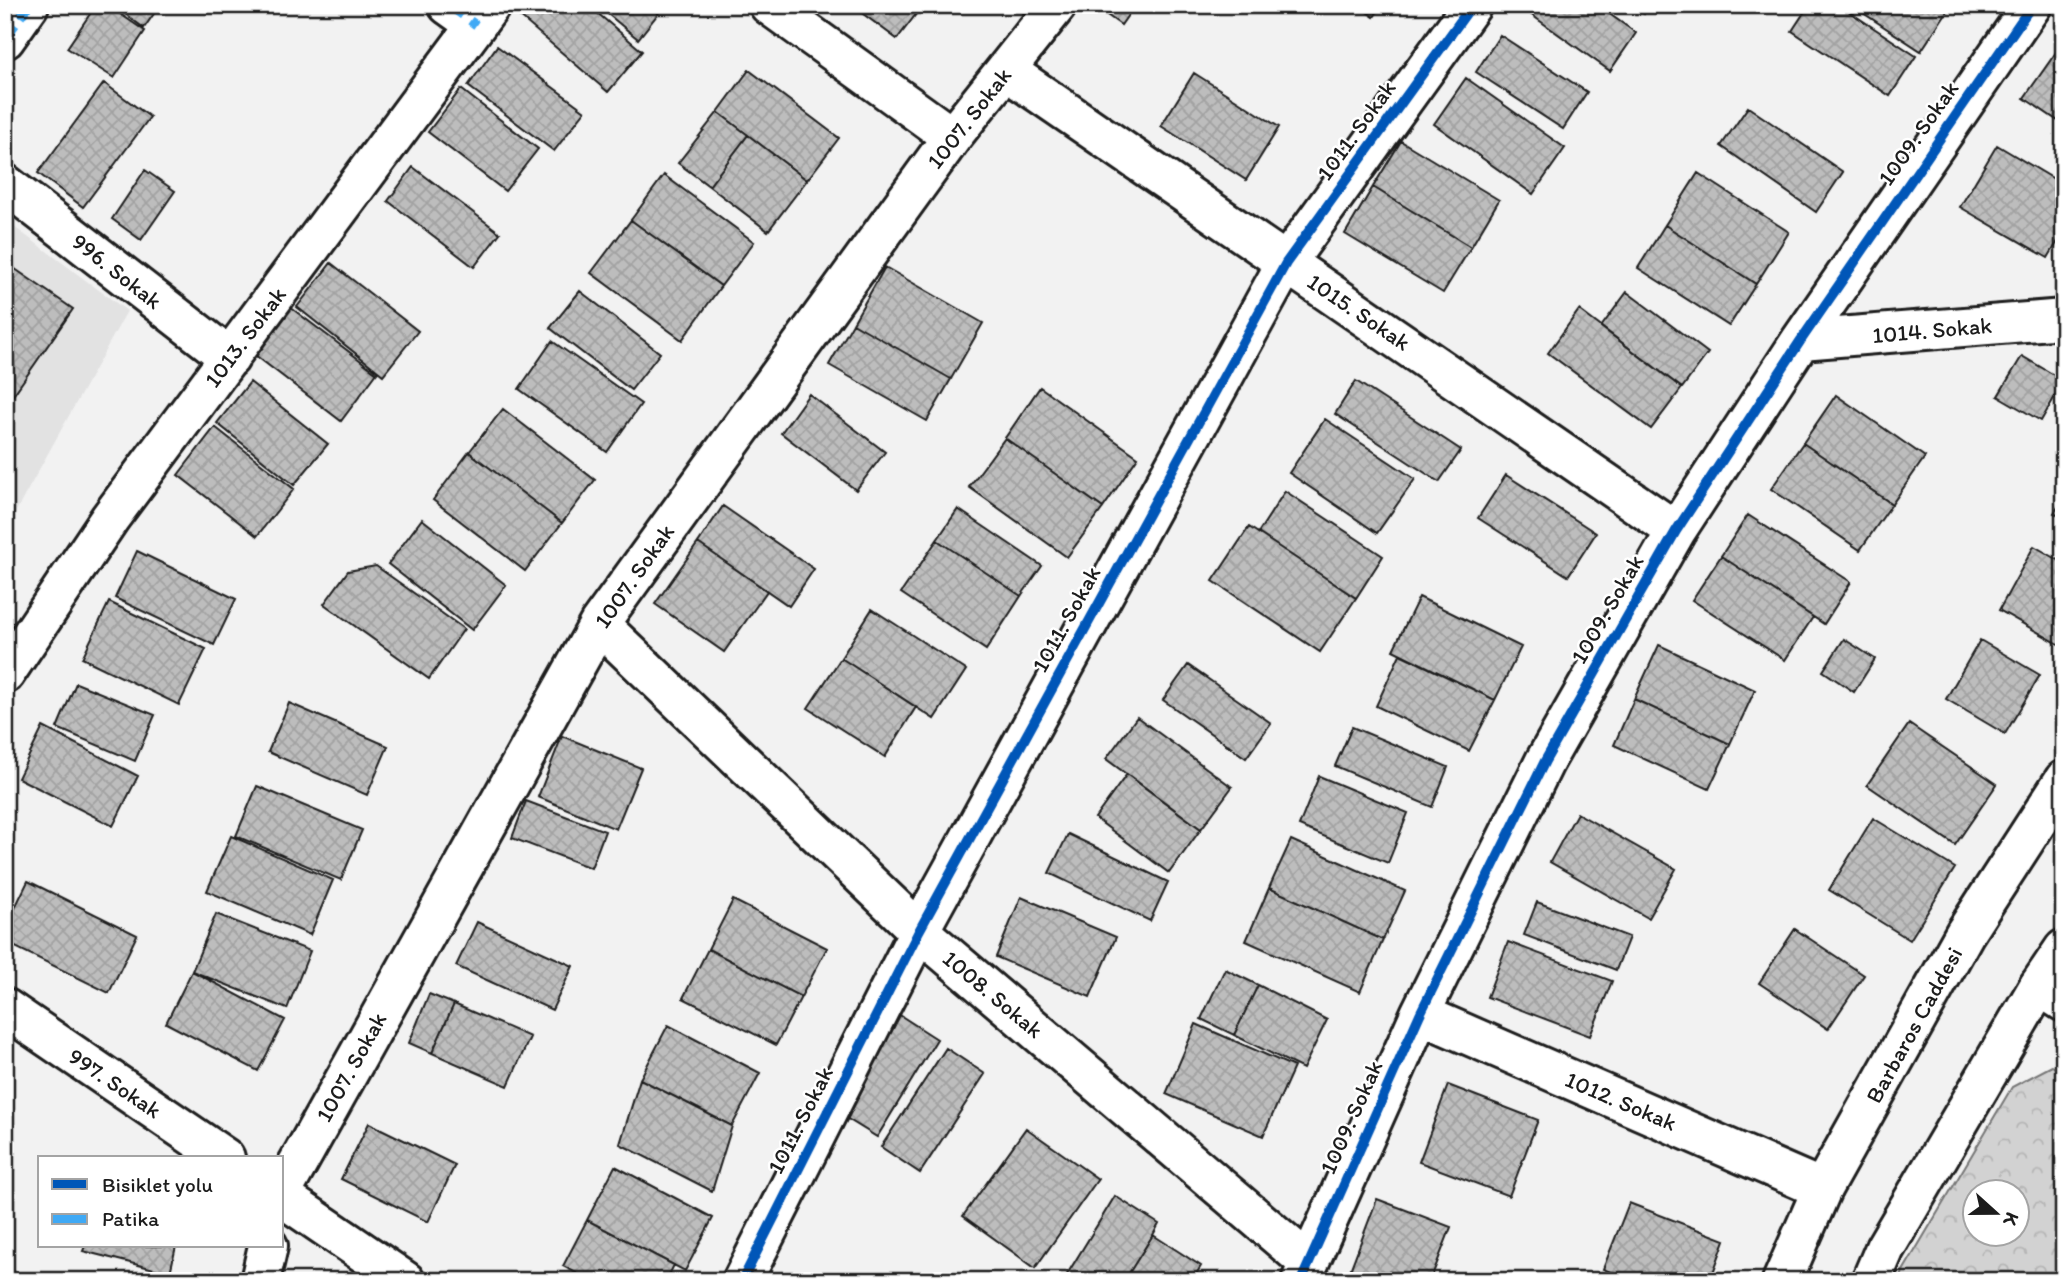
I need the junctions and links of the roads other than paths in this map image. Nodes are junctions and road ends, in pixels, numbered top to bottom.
1 (29, 5) edge
2 (769, 5) edge
3 (1057, 5) edge
4 (1472, 5) edge
5 (2032, 5) edge
6 (471, 12) edge
7 (5, 39) edge
8 (1007, 71) junction
9 (952, 138) junction
10 (5, 184) edge
11 (1286, 262) junction
12 (2064, 319) edge
13 (1801, 340) junction
14 (230, 358) junction
15 (1676, 531) junction
16 (598, 624) junction
17 (5, 674) edge
18 (2064, 780) edge
19 (919, 931) junction
20 (2064, 949) edge
21 (2052, 994) edge
22 (5, 1008) edge
23 (1420, 1014) junction
24 (222, 1156) edge
25 (284, 1188) edge
26 (1822, 1189) junction
27 (284, 1198) edge
28 (268, 1248) edge
29 (1305, 1272) edge
30 (260, 1281) edge
31 (405, 1281) edge
32 (743, 1281) edge
33 (1782, 1281) edge
34 (1871, 1281) edge

1 - 7 street
2 - 9 street
3 - 8 street, 1007. Sokak
4 - 11 street, 1011. Sokak
5 - 13 street, 1009. Sokak
6 - 14 street, 1013. Sokak
8 - 9 street, 1007. Sokak
8 - 11 street, 1015. Sokak
9 - 16 street, 1007. Sokak
10 - 14 street, 996. Sokak
11 - 15 street, 1015. Sokak
11 - 19 street, 1011. Sokak
12 - 13 street, 1014. Sokak
13 - 15 street, 1009. Sokak
14 - 17 street, 1013. Sokak
15 - 23 street, 1009. Sokak
16 - 19 street, 1008. Sokak
16 - 25 street, 1007. Sokak
18 - 26 street, Barbaros Caddesi
19 - 29 street, 1008. Sokak
19 - 32 street, 1011. Sokak
20 - 21 street
21 - 34 street
22 - 24 street, 997. Sokak
23 - 26 street, 1012. Sokak
23 - 29 street, 1009. Sokak
26 - 33 street, Barbaros Caddesi
27 - 31 street
28 - 30 street

